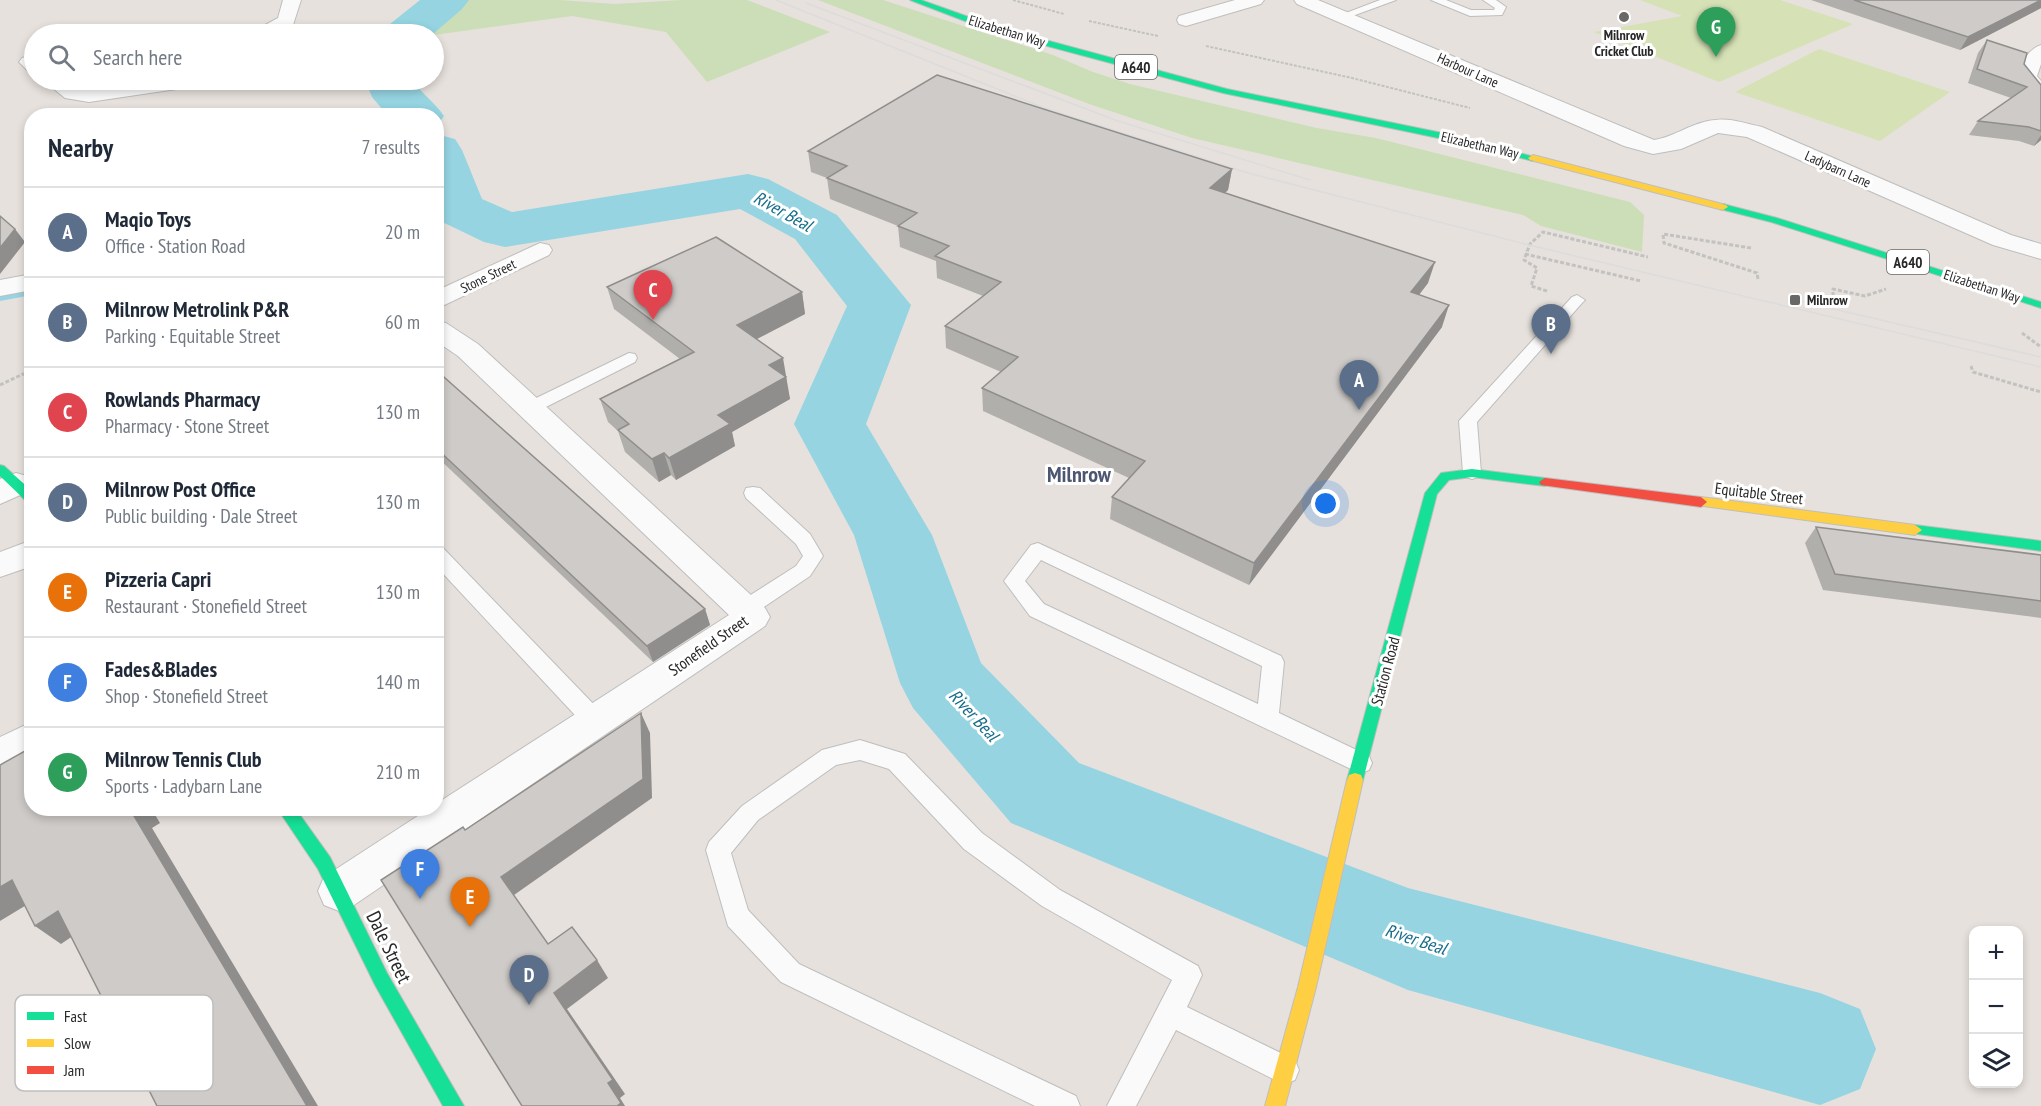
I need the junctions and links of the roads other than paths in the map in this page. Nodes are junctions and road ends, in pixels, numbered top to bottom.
1 (292, 0) edge
2 (914, 0) edge
3 (1255, 0) edge
4 (1303, 0) edge
5 (1391, 0) edge
6 (1436, 0) edge
7 (1488, 0) edge
8 (1344, 16) junction
9 (1186, 20) dead end
10 (281, 24) edge
11 (2041, 51) edge
12 (67, 90) edge
13 (130, 90) edge
14 (2041, 95) edge
15 (1632, 141) joint
16 (540, 250) dead end
17 (2041, 252) edge
18 (24, 284) edge
19 (0, 288) edge
20 (444, 297) edge
21 (1577, 300) road end
22 (2041, 305) edge
23 (444, 334) edge
24 (629, 358) dead end
25 (530, 408) junction
26 (1472, 473) junction
27 (753, 493) dead end
28 (2041, 546) edge
29 (24, 555) edge
30 (444, 561) edge
31 (0, 565) edge
32 (745, 609) junction
33 (1267, 719) junction
34 (596, 720) junction
35 (24, 742) edge
36 (0, 756) edge
37 (1361, 763) junction
38 (291, 816) edge
39 (339, 891) junction
40 (1170, 1012) junction
41 (1285, 1070) junction
42 (454, 1106) edge
43 (1066, 1106) edge
44 (1121, 1106) edge
45 (1275, 1106) edge

1 - 10 street
2 - 22 main road, Elizabethan Way / A640
3 - 9 street
4 - 8 street, Harbour Lane
5 - 8 lane
6 - 7 lane
8 - 15 street, Harbour Lane
11 - 14 street
12 - 13 street
15 - 17 street, Ladybarn Lane
16 - 20 street, Stone Street
18 - 19 street
21 - 26 lane
23 - 25 street, Stonefield Street
24 - 25 lane
25 - 32 street, Stonefield Street
26 - 28 main road, Equitable Street
26 - 37 main road, Station Road
27 - 32 lane
29 - 31 street
30 - 34 lane
32 - 34 street, Stonefield Street
33 - 33 lane
33 - 37 lane
34 - 39 street, Stonefield Street
35 - 36 street
37 - 41 main road, Station Road
38 - 39 main road, Dale Street
39 - 42 main road, Dale Street
40 - 41 lane
40 - 43 lane
40 - 44 lane
41 - 45 main road, Station Road

